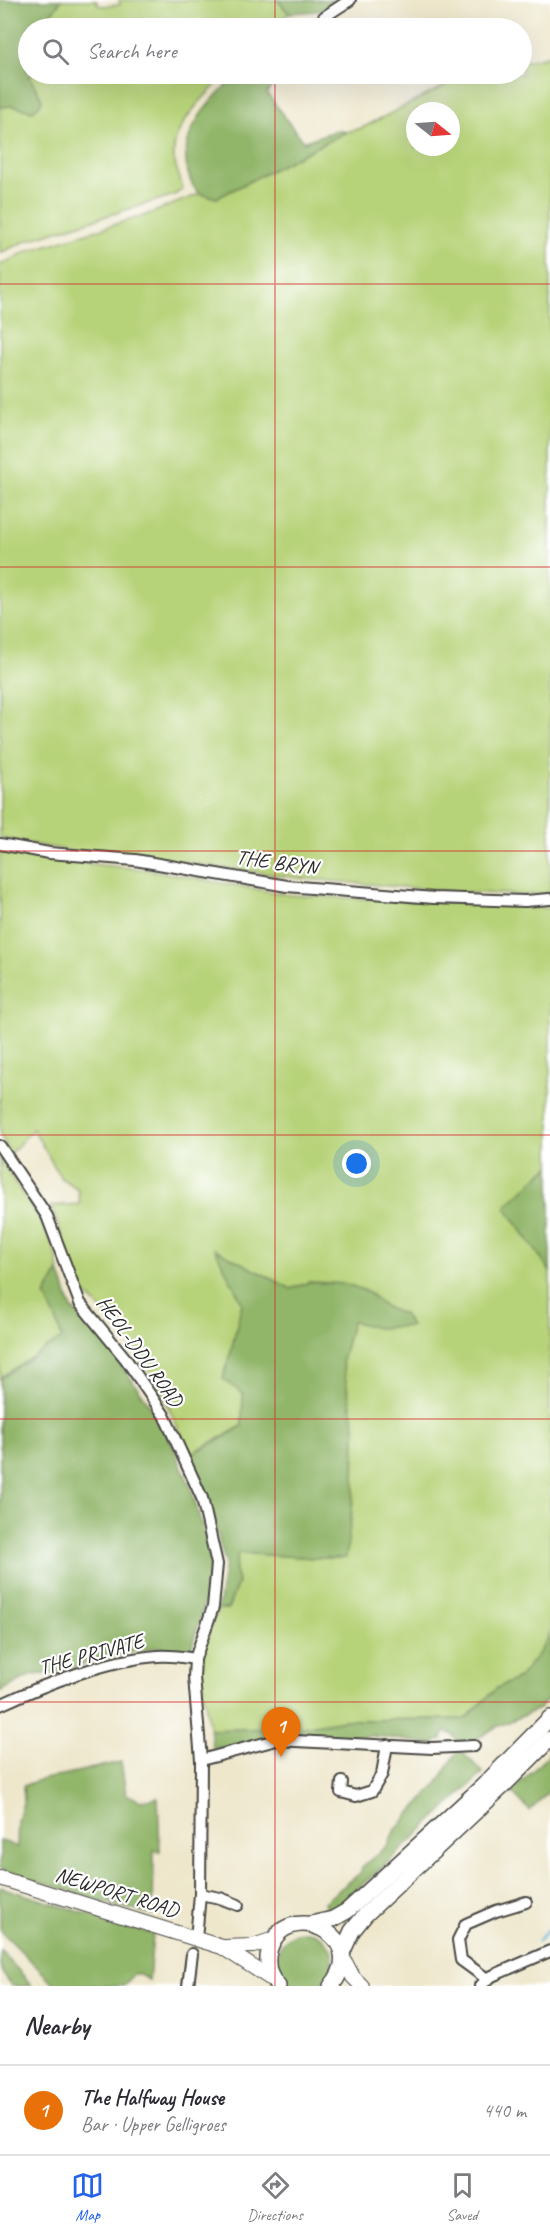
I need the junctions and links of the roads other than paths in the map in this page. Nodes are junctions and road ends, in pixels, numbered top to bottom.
1 (350, 0) edge
2 (324, 17) dead end
3 (0, 844) edge
4 (550, 900) edge
5 (0, 1146) edge
6 (195, 1659) junction
7 (0, 1704) edge
8 (550, 1718) edge
9 (550, 1739) edge
10 (387, 1745) junction
11 (474, 1746) dead end
12 (201, 1760) junction
13 (342, 1782) dead end
14 (0, 1878) edge
15 (200, 1894) junction
16 (526, 1902) dead end
17 (224, 1913) dead end
18 (311, 1924) junction
19 (196, 1939) junction
20 (274, 1939) junction
21 (222, 1947) junction
22 (550, 1951) edge
23 (192, 1954) dead end
24 (342, 1956) junction
25 (275, 1983) edge
26 (484, 1983) edge
27 (188, 1986) edge
28 (331, 1986) edge
29 (362, 1986) edge

1 - 2 street
3 - 4 street, THE BRYN
5 - 6 street, HEOL-DDU ROAD
6 - 7 street, THE PRIVATE
6 - 12 street, HEOL-DDU ROAD
8 - 18 main road
9 - 24 main road
10 - 11 street
10 - 12 street
10 - 13 street
12 - 15 street
14 - 19 main road, NEWPORT ROAD
15 - 17 street
15 - 19 street
16 - 26 street
18 - 20 main road
18 - 24 main road
19 - 21 main road, NEWPORT ROAD
20 - 21 main road, NEWPORT ROAD
20 - 25 main road
21 - 25 main road, NEWPORT ROAD
22 - 26 street
23 - 27 street
24 - 28 main road
24 - 29 main road

